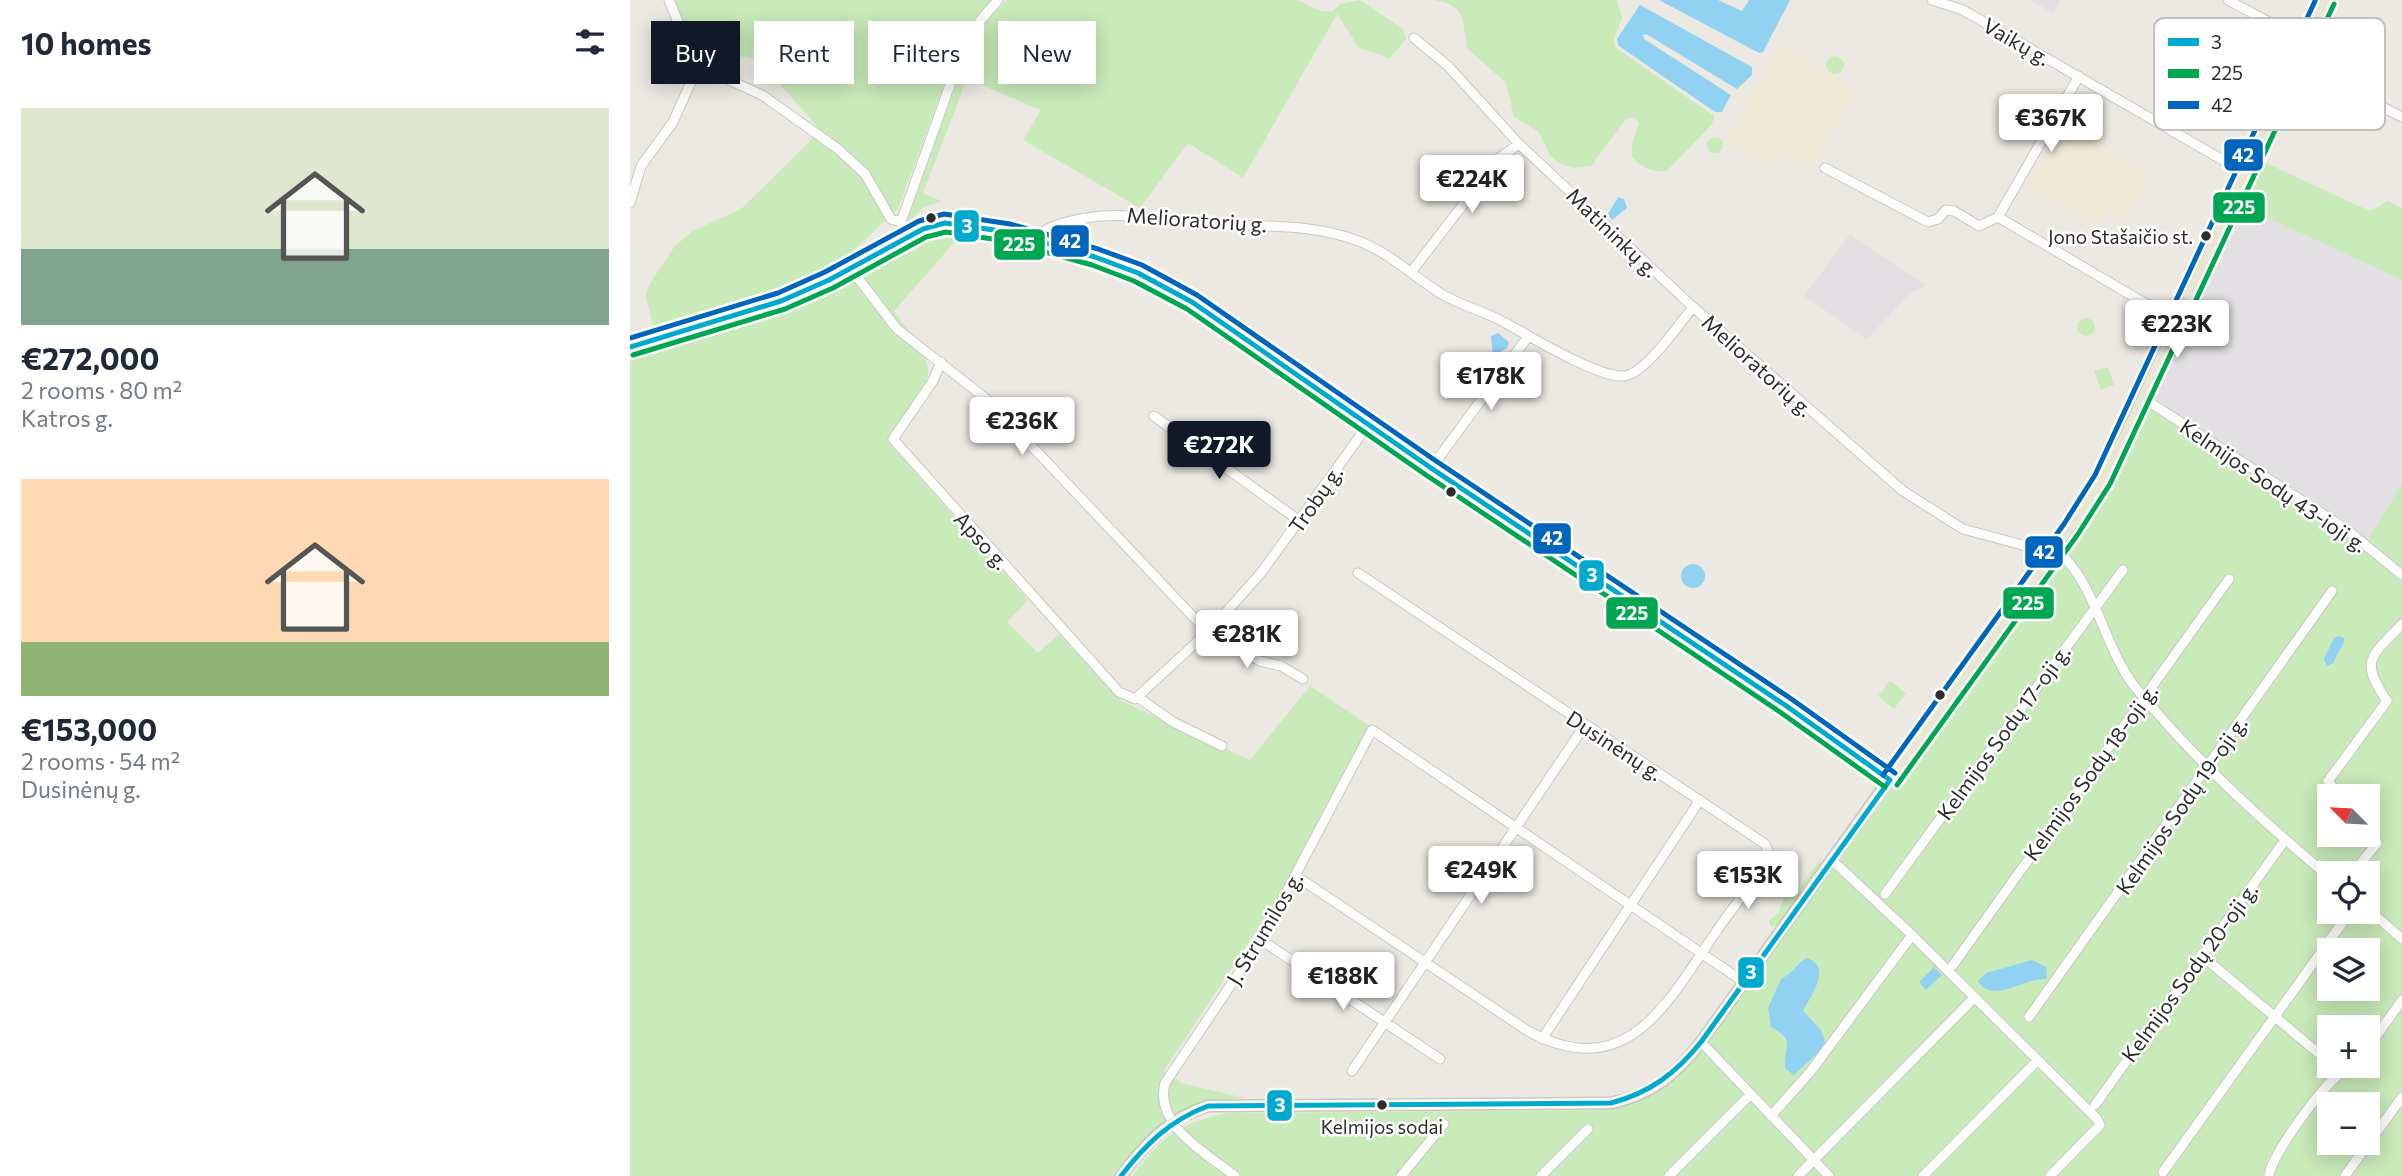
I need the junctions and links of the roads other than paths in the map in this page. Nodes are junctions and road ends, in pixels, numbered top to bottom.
1 (668, 0) edge
2 (998, 0) edge
3 (1932, 0) edge
4 (2228, 0) edge
5 (2326, 0) edge
6 (2261, 18) edge
7 (2317, 18) edge
8 (677, 21) edge
9 (1414, 38) dead end
10 (2079, 76) junction
11 (740, 83) edge
12 (690, 84) edge
13 (2385, 108) edge
14 (2402, 117) edge
15 (2154, 120) edge
16 (2171, 130) edge
17 (2265, 130) edge
18 (1520, 144) junction
19 (1825, 168) dead end
20 (2245, 173) junction
21 (630, 203) edge
22 (1998, 217) junction
23 (901, 222) junction
24 (905, 239) junction
25 (1037, 239) junction
26 (851, 269) junction
27 (1412, 271) junction
28 (1693, 307) junction
29 (2177, 322) junction
30 (1527, 338) junction
31 (630, 347) edge
32 (941, 362) junction
33 (2143, 398) junction
34 (1154, 416) dead end
35 (1368, 425) junction
36 (1431, 468) junction
37 (1301, 522) junction
38 (2054, 553) junction
39 (2123, 570) dead end
40 (1358, 573) dead end
41 (2402, 575) edge
42 (2229, 579) dead end
43 (2332, 591) dead end
44 (2094, 608) junction
45 (2402, 624) edge
46 (1210, 630) junction
47 (1303, 679) dead end
48 (2144, 697) junction
49 (1139, 698) junction
50 (1585, 725) junction
51 (1222, 746) dead end
52 (2209, 767) junction
53 (1890, 780) junction
54 (2330, 784) edge
55 (1700, 800) junction
56 (1516, 828) junction
57 (2285, 840) junction
58 (2375, 847) edge
59 (1832, 860) junction
60 (2363, 861) edge
61 (2317, 867) edge
62 (1296, 876) junction
63 (1885, 894) dead end
64 (1630, 905) junction
65 (2380, 920) edge
66 (2341, 924) edge
67 (1912, 935) junction
68 (2402, 939) edge
69 (1261, 940) junction
70 (1701, 953) junction
71 (2201, 955) junction
72 (1425, 962) junction
73 (1953, 965) dead end
74 (1744, 982) junction
75 (1975, 998) junction
76 (2402, 1000) edge
77 (2274, 1016) junction
78 (2029, 1017) dead end
79 (1385, 1022) junction
80 (2380, 1031) edge
81 (1542, 1039) junction
82 (1701, 1042) junction
83 (2317, 1052) edge
84 (1440, 1059) dead end
85 (2037, 1061) junction
86 (1352, 1070) dead end
87 (2338, 1078) edge
88 (1750, 1095) junction
89 (2402, 1097) edge
90 (2095, 1105) dead end
91 (1771, 1116) junction
92 (1172, 1122) junction
93 (1444, 1124) dead end
94 (1588, 1129) dead end
95 (1813, 1161) junction
96 (2163, 1172) dead end
97 (1121, 1176) edge
98 (1235, 1176) edge
99 (1401, 1176) edge
100 (1541, 1176) edge
101 (1669, 1176) edge
102 (1798, 1176) edge
103 (1829, 1176) edge
104 (1923, 1176) edge
105 (2050, 1176) edge
106 (2269, 1176) edge
107 (2345, 1176) edge

1 - 8 street
2 - 23 street
3 - 10 street, Vaikų g.
4 - 6 street
5 - 7 main road
9 - 18 street, Matininkų g.
10 - 15 street, Vaikų g.
10 - 22 street
11 - 23 street
12 - 21 street
13 - 14 street
16 - 20 street, Vaikų g.
17 - 20 main road
18 - 27 street
18 - 28 street, Matininkų g.
19 - 22 street
20 - 29 main road
22 - 29 street
23 - 24 street
24 - 25 main road
24 - 26 main road
25 - 27 street, Melioratorių g.
25 - 35 main road
26 - 31 main road
26 - 32 street
27 - 30 street, Melioratorių g.
28 - 30 street, Melioratorių g.
28 - 38 street, Melioratorių g.
29 - 33 main road
30 - 36 street
32 - 46 street
32 - 49 street, Apso g.
33 - 38 main road
33 - 41 street, Kelmijos Sodų 43-ioji g.
34 - 37 street
35 - 36 main road
35 - 37 street, Trobų g.
36 - 53 main road
37 - 46 street, Trobų g.
38 - 44 street
38 - 53 main road
39 - 44 street, Kelmijos Sodų 17-oji g.
40 - 50 street, Dusinėnų g.
42 - 48 street, Kelmijos Sodų 18-oji g.
43 - 52 street, Kelmijos Sodų 19-oji g.
44 - 48 street
44 - 63 street, Kelmijos Sodų 17-oji g.
45 - 54 street
46 - 47 street
46 - 49 street
48 - 52 street
48 - 73 street, Kelmijos Sodų 18-oji g.
49 - 51 street, Apso g.
50 - 55 street, Dusinėnų g.
50 - 56 street
52 - 57 street
52 - 78 street, Kelmijos Sodų 19-oji g.
53 - 59 main road
55 - 64 street
55 - 70 street, Dusinėnų g.
56 - 62 street, J. Strumilos g.
56 - 64 street
56 - 72 street
57 - 61 street
57 - 71 street, Kelmijos Sodų 20-oji g.
58 - 60 street
59 - 67 street
59 - 74 main road
62 - 69 street, J. Strumilos g.
62 - 72 street, Dusinėnų g.
64 - 70 street
64 - 81 street
65 - 68 street
66 - 77 street
67 - 75 street
67 - 91 street
69 - 79 street
69 - 92 street, J. Strumilos g.
70 - 74 street
70 - 81 street, Dusinėnų g.
71 - 77 street
71 - 90 street, Kelmijos Sodų 20-oji g.
72 - 79 street
72 - 81 street, Dusinėnų g.
74 - 82 main road
75 - 85 street
75 - 95 street
76 - 80 street
77 - 83 street
77 - 96 street
79 - 84 street
79 - 86 street
82 - 88 street
82 - 92 main road
85 - 104 street
85 - 105 street
87 - 106 street
88 - 91 street
88 - 101 street
89 - 107 street
91 - 95 street
92 - 97 main road
92 - 98 street
93 - 99 street
94 - 100 street
95 - 102 street
95 - 103 street

